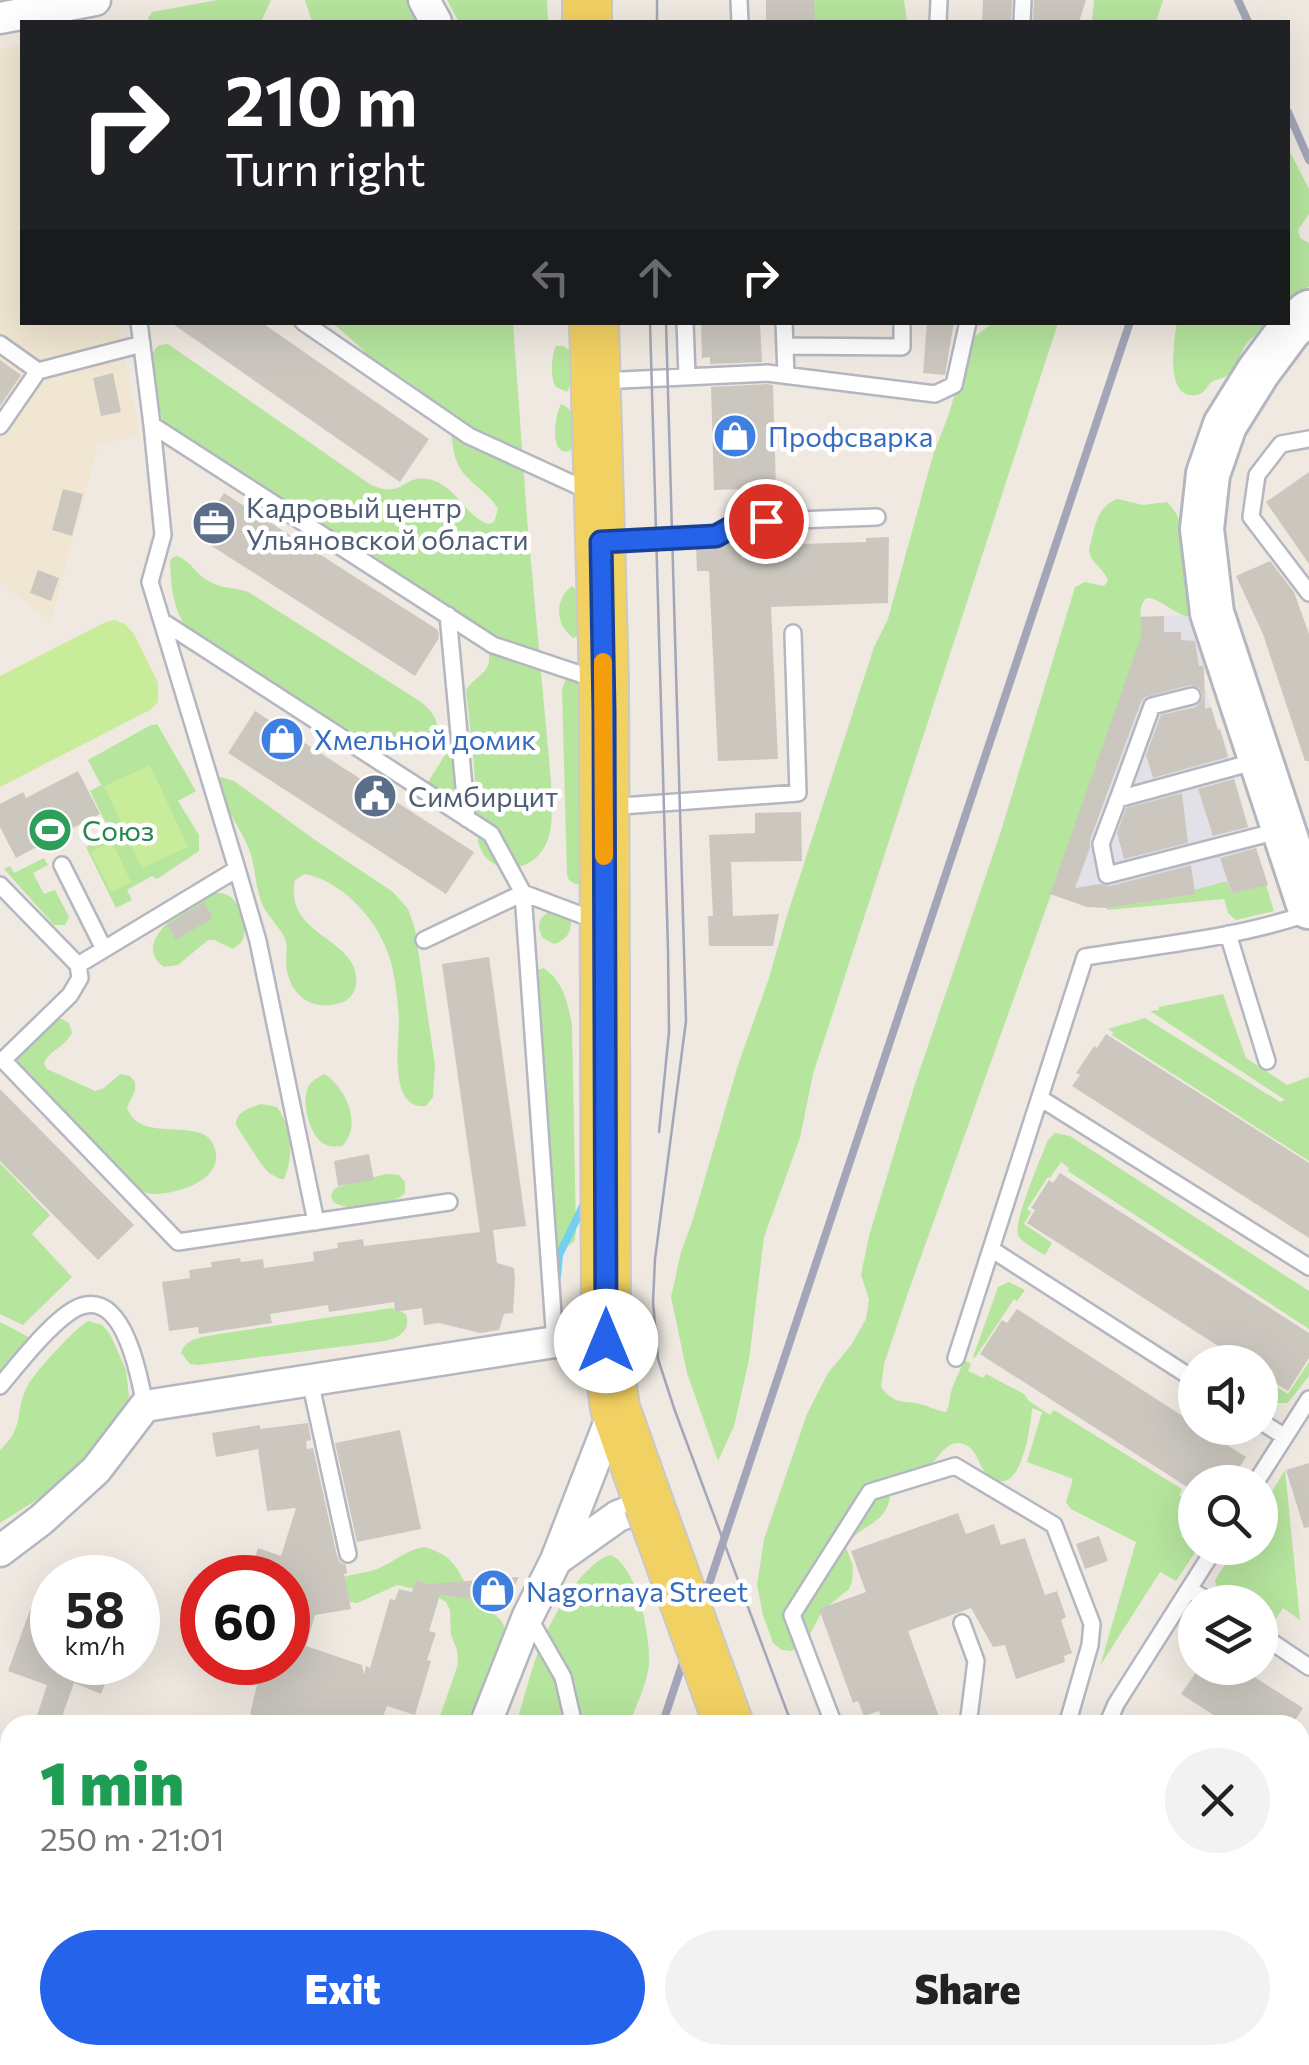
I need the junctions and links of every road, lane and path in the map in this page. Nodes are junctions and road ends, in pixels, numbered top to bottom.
1 (86, 8) edge
2 (0, 18) edge
3 (1309, 312) edge
4 (139, 325) edge
5 (307, 325) edge
6 (684, 325) edge
7 (784, 325) edge
8 (902, 325) edge
9 (967, 325) edge
10 (592, 342) edge
11 (0, 344) edge
12 (142, 344) junction
13 (786, 346) junction
14 (38, 371) junction
15 (786, 374) junction
16 (686, 376) junction
17 (0, 426) edge
18 (152, 426) junction
19 (1309, 439) edge
20 (600, 495) junction
21 (877, 517) dead end
22 (601, 542) junction
23 (1309, 593) edge
24 (448, 615) junction
25 (162, 621) junction
26 (794, 633) dead end
27 (604, 682) junction
28 (1192, 696) dead end
29 (1260, 760) junction
30 (1118, 798) junction
31 (604, 807) junction
32 (467, 819) junction
33 (1283, 830) junction
34 (62, 865) dead end
35 (237, 869) junction
36 (0, 885) edge
37 (522, 892) junction
38 (1309, 910) edge
39 (604, 924) junction
40 (1228, 934) junction
41 (424, 940) dead end
42 (104, 949) junction
43 (78, 965) junction
44 (1267, 1061) dead end
45 (1040, 1098) junction
46 (450, 1202) dead end
47 (316, 1222) junction
48 (992, 1250) junction
49 (1309, 1267) edge
50 (606, 1341) junction
51 (554, 1342) junction
52 (956, 1358) dead end
53 (1178, 1369) edge
54 (310, 1381) junction
55 (0, 1386) edge
56 (1309, 1398) edge
57 (145, 1406) junction
58 (615, 1408) junction
59 (1278, 1433) edge
60 (1284, 1437) junction
61 (1267, 1465) edge
62 (647, 1499) junction
63 (0, 1551) edge
64 (348, 1554) dead end
65 (556, 1560) junction
66 (1178, 1606) edge
67 (528, 1616) junction
68 (962, 1623) dead end
69 (1278, 1646) edge
70 (1309, 1667) edge
71 (489, 1715) edge
72 (572, 1715) edge
73 (725, 1715) edge
74 (830, 1715) edge
75 (969, 1715) edge
76 (1070, 1715) edge
77 (1112, 1715) edge

1 - 2 street
3 - 29 street
4 - 12 lane
5 - 20 lane
6 - 16 lane
7 - 13 lane
8 - 13 lane
9 - 15 lane
10 - 16 lane
10 - 20 main road
11 - 14 lane
12 - 14 lane
12 - 18 lane
13 - 15 lane
14 - 17 lane
15 - 16 lane
18 - 24 lane
18 - 25 lane
19 - 23 lane
20 - 22 main road
21 - 22 lane
22 - 27 main road
24 - 27 lane
24 - 32 lane
25 - 32 lane
25 - 35 lane
26 - 31 lane
27 - 31 main road
28 - 30 lane
29 - 30 lane
29 - 33 street
30 - 33 lane
31 - 39 main road
32 - 37 lane
33 - 38 street
34 - 42 lane
35 - 42 lane
35 - 47 lane
36 - 43 lane
37 - 39 lane
37 - 41 lane
37 - 51 lane
38 - 40 lane
39 - 50 main road
40 - 44 lane
40 - 45 lane
42 - 43 lane
43 - 47 lane
45 - 48 lane
45 - 49 lane
46 - 47 lane
48 - 52 lane
48 - 53 lane
50 - 51 street
50 - 58 main road
51 - 54 street
54 - 57 street
54 - 64 lane
55 - 57 lane
56 - 60 lane
57 - 63 street
58 - 62 main road
58 - 65 street
59 - 60 lane
60 - 61 lane
62 - 65 street
62 - 73 main road, bridge
65 - 67 street
66 - 77 lane
67 - 71 street
67 - 72 lane
68 - 75 lane
69 - 70 lane
74 - 76 lane

